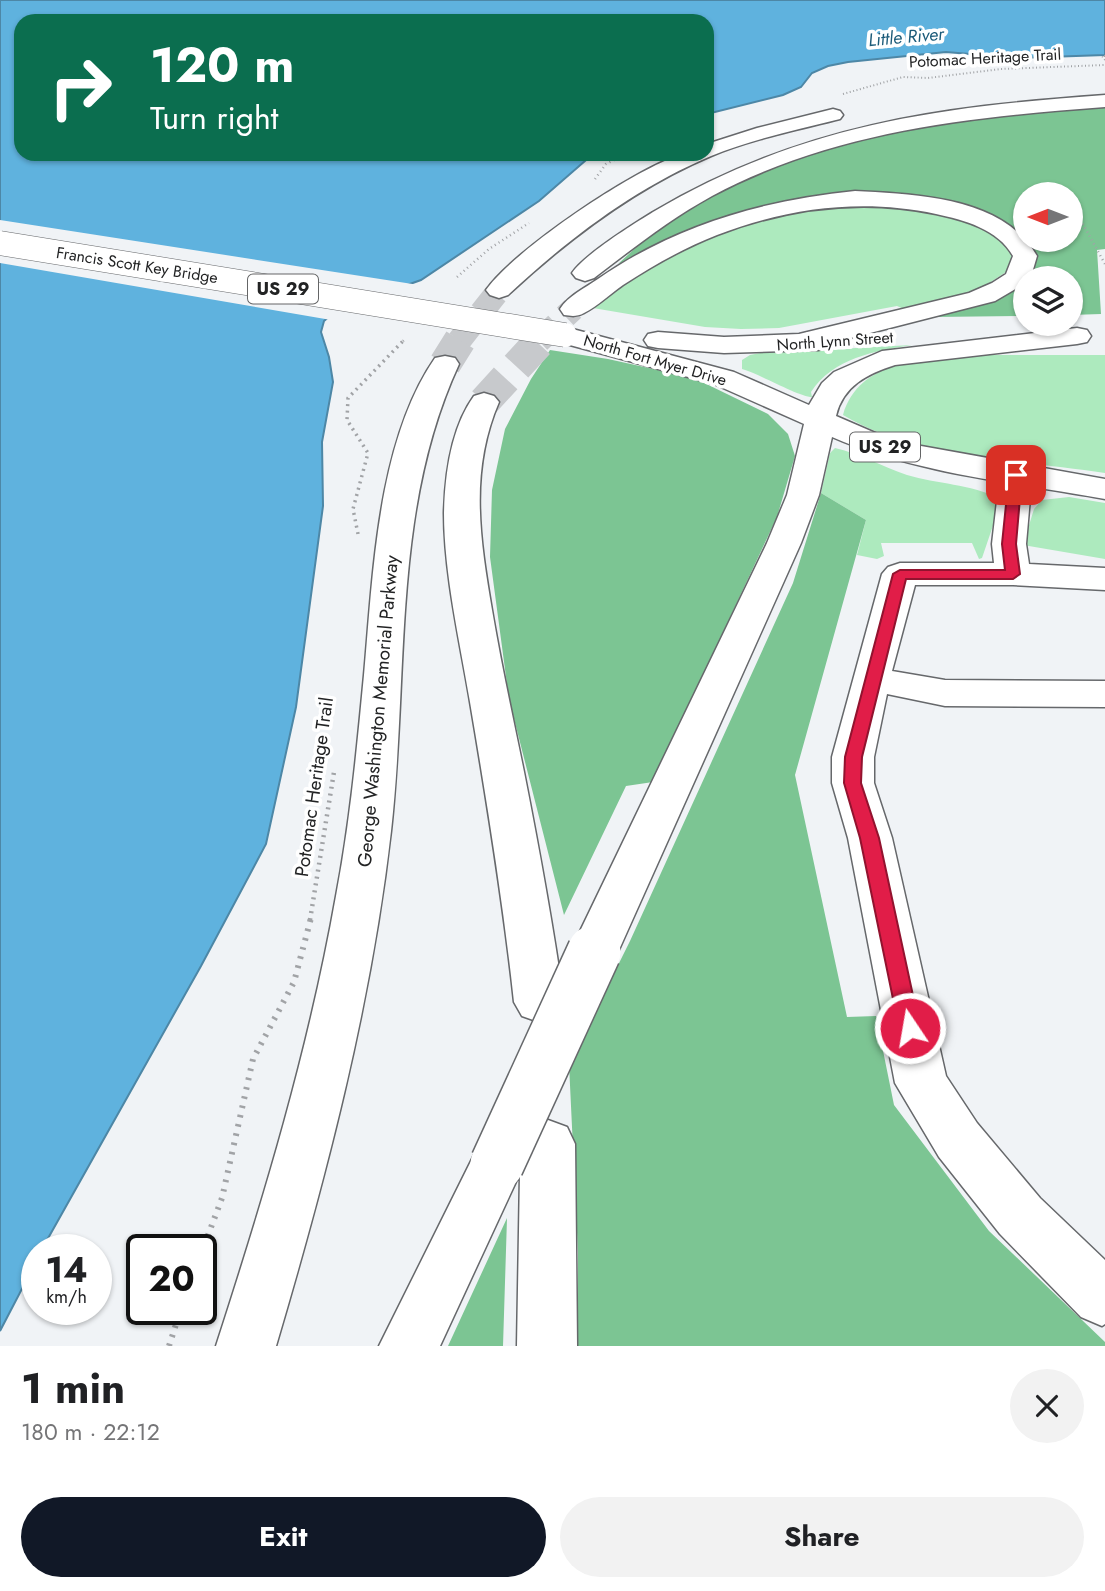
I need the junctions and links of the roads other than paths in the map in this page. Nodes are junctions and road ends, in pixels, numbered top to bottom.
1 (1105, 87) edge
2 (1105, 100) edge
3 (847, 103) road end
4 (898, 104) dead end
5 (714, 149) edge
6 (685, 161) edge
7 (0, 243) edge
8 (499, 290) tunnel mouth
9 (564, 315) junction
10 (1091, 336) edge
11 (793, 344) junction
12 (445, 364) tunnel mouth
13 (484, 402) tunnel mouth
14 (819, 421) junction
15 (1016, 475) junction
16 (1105, 489) edge
17 (1013, 574) junction
18 (1105, 579) edge
19 (871, 679) junction
20 (1105, 694) edge
21 (540, 1002) dead end
22 (548, 1144) dead end
23 (1102, 1297) dead end
24 (246, 1346) edge
25 (409, 1346) edge
26 (547, 1346) edge

1 - 4 main road
2 - 9 main road
3 - 5 main road
6 - 8 main road
7 - 9 main road, Francis Scott Key Bridge / US 29, bridge
9 - 11 main road, North Lynn Street / US 29
9 - 11 main road
9 - 14 main road, North Fort Myer Drive / US 29
10 - 11 main road, North Lynn Street / US 29
10 - 14 main road
12 - 24 main road, George Washington Memorial Parkway
13 - 21 main road
14 - 15 main road, North Fort Myer Drive / US 29
14 - 25 main road, bridge
15 - 16 main road, North Fort Myer Drive / US 29
15 - 17 main road
17 - 18 main road
17 - 19 main road
19 - 20 main road
19 - 23 main road
22 - 26 main road

